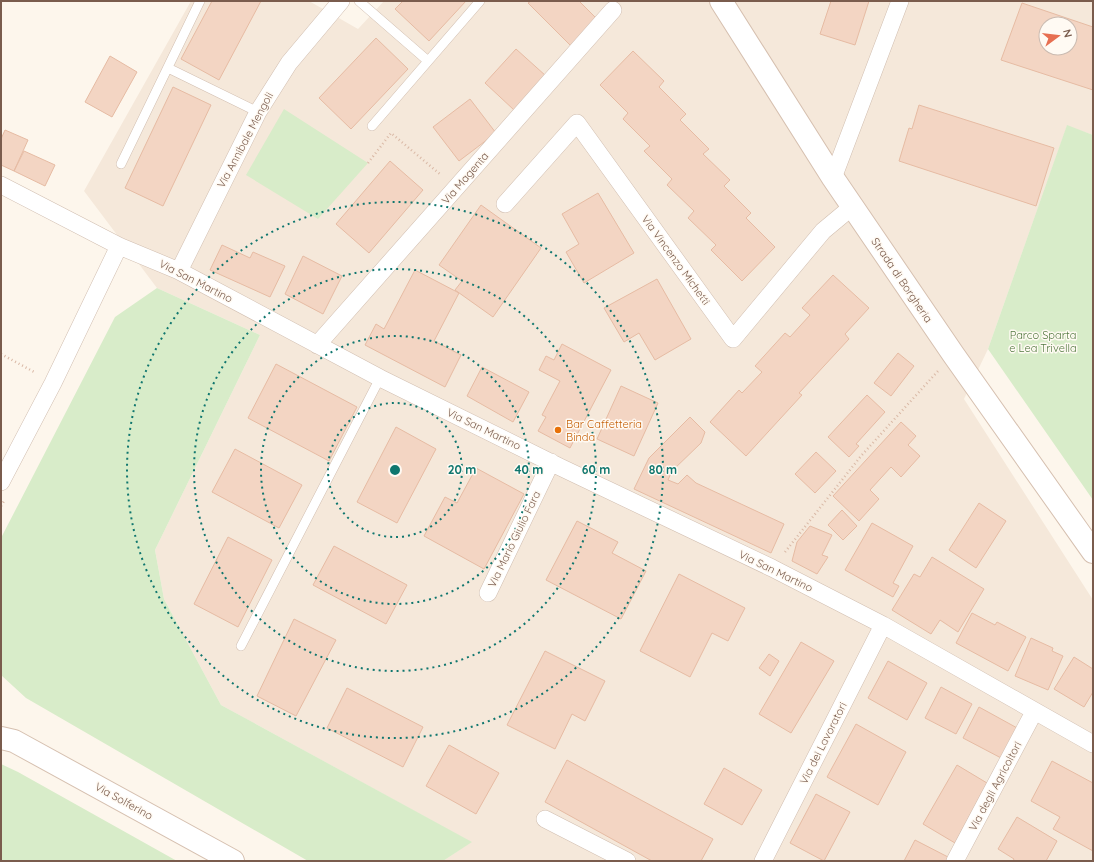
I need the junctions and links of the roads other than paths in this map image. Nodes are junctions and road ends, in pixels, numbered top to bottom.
1 (200, 1) edge
2 (342, 1) edge
3 (359, 1) edge
4 (480, 1) edge
5 (721, 1) edge
6 (900, 1) edge
7 (613, 10) dead end
8 (428, 61) junction
9 (168, 68) junction
10 (258, 112) junction
11 (372, 126) dead end
12 (121, 164) dead end
13 (833, 178) junction
14 (1, 185) edge
15 (506, 204) dead end
16 (853, 206) junction
17 (119, 246) junction
18 (179, 271) junction
19 (317, 345) junction
20 (380, 378) junction
21 (551, 462) junction
22 (1, 482) edge
23 (1093, 552) edge
24 (488, 593) dead end
25 (883, 625) junction
26 (241, 646) dead end
27 (1034, 712) junction
28 (5, 736) edge
29 (1093, 744) edge
30 (545, 819) dead end
31 (233, 861) edge
32 (627, 861) edge
33 (763, 861) edge
34 (955, 861) edge

1 - 9 lane
2 - 10 street, Via Annibale Mengoli
3 - 8 lane
4 - 8 lane
5 - 13 street, Strada di Borgheria
6 - 13 street
7 - 19 street, Via Magenta
8 - 11 lane
9 - 10 lane
9 - 12 lane
10 - 18 street, Via Annibale Mengoli
13 - 16 street, Strada di Borgheria
14 - 17 street, Via San Martino
15 - 16 street, Via Vincenzo Michetti
16 - 23 street, Strada di Borgheria
17 - 18 street, Via San Martino
17 - 22 street
18 - 19 street, Via San Martino
19 - 20 street, Via San Martino
20 - 21 street, Via San Martino
20 - 26 lane
21 - 24 street, Via Mario Giulio Fara
21 - 25 street, Via San Martino
25 - 27 street, Via San Martino
25 - 33 street, Via dei Lavoratori
27 - 29 street, Via San Martino
27 - 34 street, Via degli Agricoltori
28 - 31 street, Via Solferino
30 - 32 street

